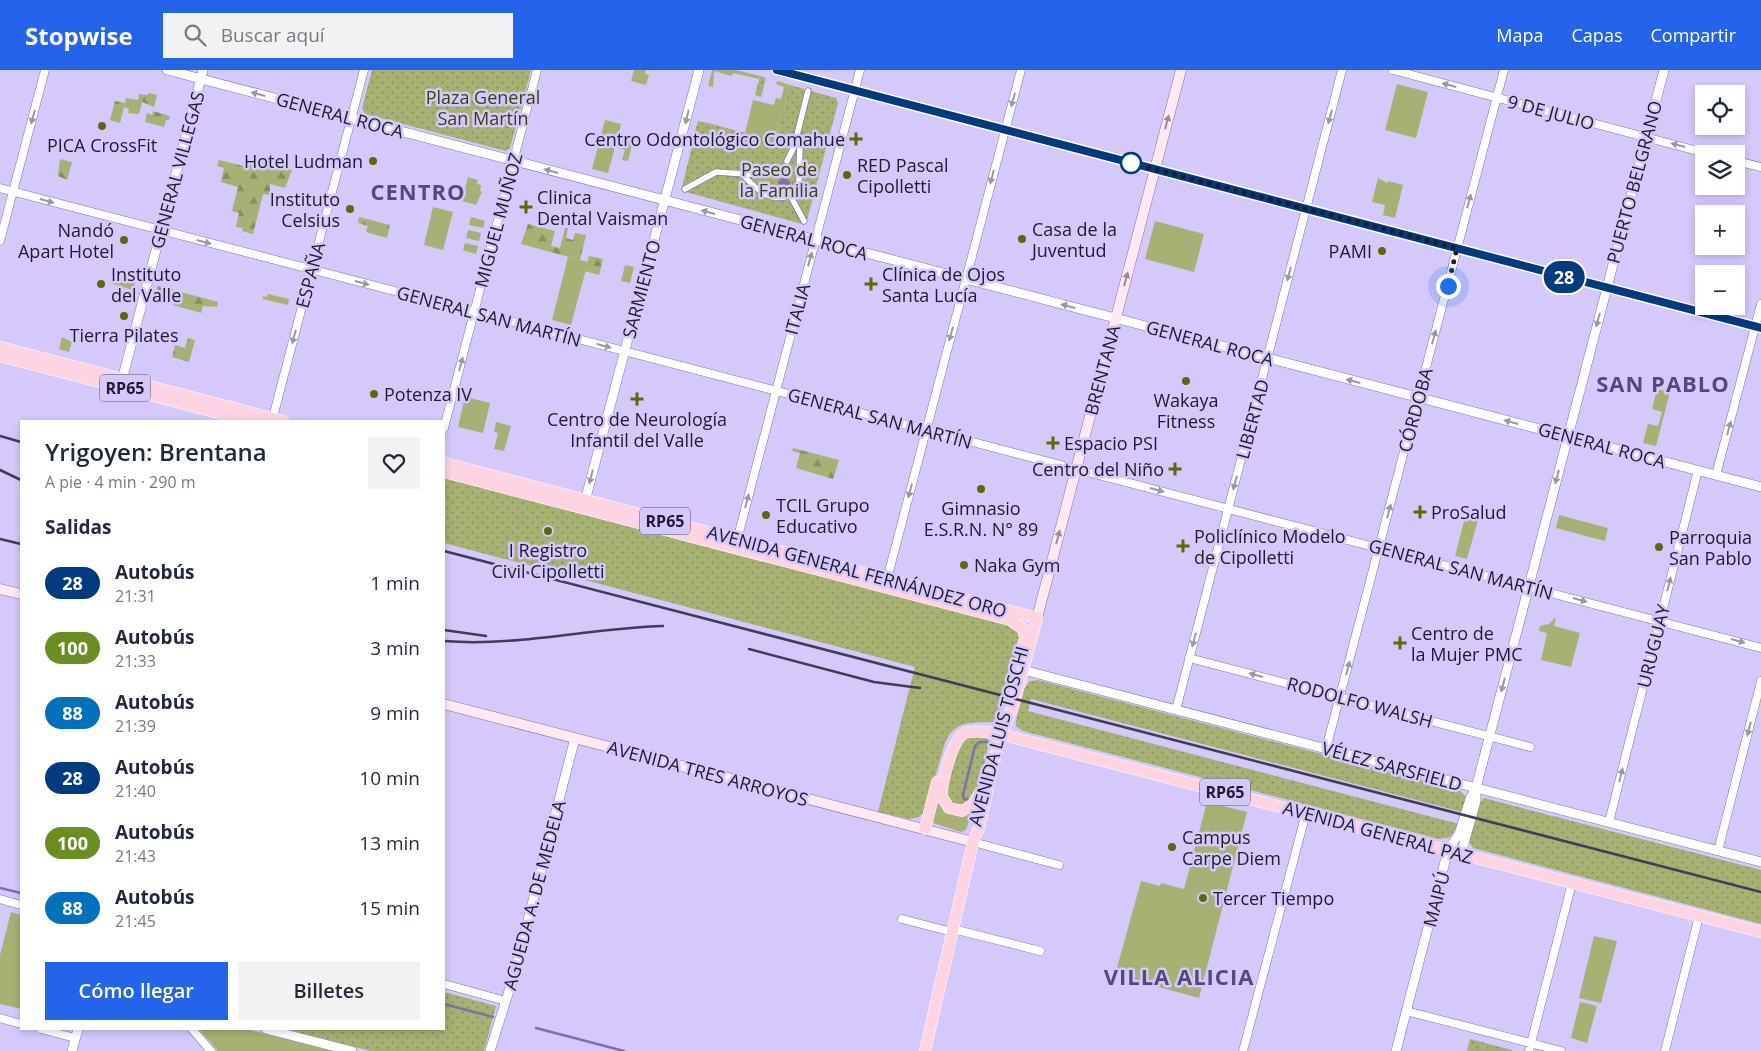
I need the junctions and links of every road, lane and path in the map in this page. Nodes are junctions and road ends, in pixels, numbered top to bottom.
1 (45, 70) edge
2 (166, 70) edge
3 (364, 70) edge
4 (537, 70) edge
5 (699, 70) edge
6 (777, 70) edge
7 (860, 70) edge
8 (1020, 70) edge
9 (1181, 70) edge
10 (1342, 70) edge
11 (1393, 70) edge
12 (1504, 70) edge
13 (1664, 70) edge
14 (202, 74) edge
15 (855, 90) junction
16 (808, 91) dead end
17 (1496, 98) junction
18 (351, 118) junction
19 (1005, 130) junction
20 (1646, 137) junction
21 (828, 139) dead end
22 (797, 145) junction
23 (1695, 150) edge
24 (514, 161) junction
25 (787, 161) tunnel mouth
26 (1745, 163) edge
27 (1761, 167) edge
28 (1155, 169) junction
29 (743, 175) junction
30 (762, 176) tunnel mouth
31 (0, 188) edge
32 (685, 189) dead end
33 (13, 192) junction
34 (790, 195) junction
35 (665, 200) junction
36 (1306, 209) junction
37 (804, 221) dead end
38 (161, 230) junction
39 (816, 240) junction
40 (0, 241) edge
41 (1457, 248) junction
42 (311, 270) junction
43 (966, 279) junction
44 (1607, 288) junction
45 (1761, 304) edge
46 (474, 312) junction
47 (1116, 318) junction
48 (1758, 328) edge
49 (0, 347) edge
50 (625, 352) junction
51 (0, 356) edge
52 (1267, 358) junction
53 (121, 383) junction
54 (776, 391) junction
55 (1418, 398) junction
56 (247, 420) edge
57 (276, 420) edge
58 (445, 424) edge
59 (926, 430) junction
60 (1568, 436) junction
61 (445, 463) edge
62 (1076, 469) junction
63 (1698, 470) junction
64 (445, 472) edge
65 (1716, 475) junction
66 (1761, 487) edge
67 (584, 504) junction
68 (1228, 509) junction
69 (736, 544) junction
70 (1379, 548) junction
71 (886, 583) junction
72 (1528, 587) junction
73 (0, 589) edge
74 (20, 594) edge
75 (933, 600) junction
76 (1037, 620) junction
77 (1660, 621) junction
78 (1023, 629) joint
79 (1761, 648) edge
80 (1190, 658) junction
81 (1023, 670) junction
82 (1761, 681) edge
83 (1340, 697) junction
84 (445, 704) edge
85 (1176, 710) junction
86 (999, 734) junction
87 (1489, 736) junction
88 (575, 738) junction
89 (1530, 747) dead end
90 (1326, 749) junction
91 (1476, 788) junction
92 (980, 792) junction
93 (1306, 814) junction
94 (1609, 822) junction
95 (925, 830) junction
96 (972, 842) junction
97 (1448, 850) junction
98 (1718, 851) junction
99 (1461, 854) junction
100 (1761, 862) edge
101 (1060, 865) dead end
102 (1572, 883) junction
103 (0, 899) edge
104 (20, 905) edge
105 (1699, 916) junction
106 (902, 919) dead end
107 (952, 930) junction
108 (1761, 932) edge
109 (1040, 951) dead end
110 (445, 984) edge
111 (506, 1000) junction
112 (1406, 1011) junction
113 (0, 1018) edge
114 (20, 1024) edge
115 (50, 1030) edge
116 (193, 1030) edge
117 (270, 1030) edge
118 (76, 1033) edge
119 (1530, 1047) edge
120 (75, 1050) edge
121 (211, 1051) edge
122 (352, 1051) edge
123 (490, 1051) edge
124 (925, 1051) edge
125 (1243, 1051) edge
126 (1396, 1051) edge
127 (1562, 1051) edge
128 (1665, 1051) edge

1 -> 33 street
2 - 14 street, GENERAL ROCA
3 - 18 street, ESPAÑA
4 - 24 street, MIGUEL MUÑOZ
5 -> 35 street, SARMIENTO
6 - 15 street
7 - 15 street, ITALIA
8 -> 19 street
28 -> 9 main road, BRENTANA
10 -> 36 street, LIBERTAD
17 -> 11 street, 9 DE JULIO
12 - 17 street, CÓRDOBA
13 - 20 street, PUERTO BELGRANO
18 -> 14 street, GENERAL ROCA
14 - 38 street, GENERAL VILLEGAS
15 - 19 street
15 - 39 street, ITALIA
16 - 22 street
17 - 20 street, 9 DE JULIO
41 -> 17 street, CÓRDOBA
18 - 24 street, GENERAL ROCA
18 - 42 street, ESPAÑA
19 - 28 street
19 -> 43 street
23 -> 20 street, 9 DE JULIO
20 - 44 street, PUERTO BELGRANO
21 - 22 street
22 - 25 street
22 - 34 street
35 -> 24 street, GENERAL ROCA
24 - 46 street, MIGUEL MUÑOZ
26 - 27 street
28 - 36 street
47 -> 28 main road, BRENTANA
29 - 30 street
29 - 32 street
29 - 34 street
31 - 33 street, GENERAL SAN MARTÍN
33 -> 38 street, GENERAL SAN MARTÍN
33 - 40 street
34 - 37 street
39 -> 35 street, GENERAL ROCA
35 - 50 street, SARMIENTO
36 - 41 street
36 -> 52 street, LIBERTAD
38 -> 42 street, GENERAL SAN MARTÍN
38 - 53 street, GENERAL VILLEGAS
39 - 43 street, GENERAL ROCA
54 -> 39 street, ITALIA
41 - 44 street
55 -> 41 street, CÓRDOBA
42 -> 46 street, GENERAL SAN MARTÍN
42 -> 57 street, ESPAÑA
47 -> 43 street, GENERAL ROCA
43 -> 59 street
44 - 48 street
44 -> 60 street, PUERTO BELGRANO
45 - 48 street
46 -> 50 street, GENERAL SAN MARTÍN
58 -> 46 street, MIGUEL MUÑOZ
47 - 52 street, GENERAL ROCA
47 - 62 main road, BRENTANA
65 -> 48 street
49 - 53 main road, RP65
50 - 54 street, GENERAL SAN MARTÍN
50 -> 67 street, SARMIENTO
51 - 53 main road, RP65
55 -> 52 street, GENERAL ROCA
52 -> 68 street, LIBERTAD
53 - 56 main road, RP65
53 - 57 main road, RP65
54 - 59 street, GENERAL SAN MARTÍN
69 -> 54 street, ITALIA
60 -> 55 street, GENERAL ROCA
70 -> 55 street, CÓRDOBA
59 - 62 street, GENERAL SAN MARTÍN
59 -> 71 street
60 - 63 street, GENERAL ROCA
60 -> 72 street, PUERTO BELGRANO
61 - 67 main road, AVENIDA GENERAL FERNÁNDEZ ORO / RP65
62 -> 68 street, GENERAL SAN MARTÍN
76 -> 62 main road, BRENTANA
63 - 65 street, GENERAL ROCA
77 -> 63 street, URUGUAY
64 - 67 main road, AVENIDA GENERAL FERNÁNDEZ ORO / RP65
65 - 66 street, GENERAL ROCA
67 - 69 main road, AVENIDA GENERAL FERNÁNDEZ ORO / RP65
68 - 70 street, GENERAL SAN MARTÍN
68 -> 80 street, LIBERTAD
69 - 71 main road, AVENIDA GENERAL FERNÁNDEZ ORO / RP65
70 - 72 street, GENERAL SAN MARTÍN
83 -> 70 street, CÓRDOBA
71 - 75 main road, AVENIDA GENERAL FERNÁNDEZ ORO / RP65
71 - 76 main road, AVENIDA GENERAL FERNÁNDEZ ORO / RP65
72 -> 77 street, GENERAL SAN MARTÍN
72 -> 87 street, PUERTO BELGRANO
73 - 74 main road
75 - 76 main road
75 - 78 main road, AVENIDA GENERAL FERNÁNDEZ ORO / RP65
76 - 81 main road, BRENTANA / RP65
77 -> 79 street, GENERAL SAN MARTÍN
94 -> 77 street, URUGUAY
78 - 86 main road, AVENIDA LUIS TOSCHI / RP65
83 -> 80 street, RODOLFO WALSH
80 - 85 street, LIBERTAD
81 - 85 street, VÉLEZ SARSFIELD
81 - 86 main road, AVENIDA LUIS TOSCHI / RP65
82 -> 98 street
83 - 87 street, RODOLFO WALSH
83 - 90 street, CÓRDOBA
84 - 88 main road, AVENIDA TRES ARROYOS
85 - 90 street, VÉLEZ SARSFIELD
86 - 92 main road, AVENIDA LUIS TOSCHI / RP65
86 - 92 main road, RP65
86 - 93 main road, AVENIDA GENERAL PAZ / RP65
86 - 95 main road
86 - 96 main road, AVENIDA LUIS TOSCHI
87 - 89 street, RODOLFO WALSH
87 - 91 street, PUERTO BELGRANO
88 - 95 main road, AVENIDA TRES ARROYOS
88 - 111 street, AGUEDA A. DE MEDELA
90 - 91 street, VÉLEZ SARSFIELD
91 - 94 street, VÉLEZ SARSFIELD
91 - 97 street, MAIPÚ
91 - 99 street, MAIPÚ
92 - 96 main road, AVENIDA LUIS TOSCHI
93 - 97 main road, AVENIDA GENERAL PAZ / RP65
93 - 125 street
94 - 98 street, VÉLEZ SARSFIELD
95 - 96 main road, AVENIDA TRES ARROYOS
96 - 101 street
96 - 107 main road, AVENIDA LUIS TOSCHI
97 - 99 main road, AVENIDA GENERAL PAZ / RP65
97 - 112 street, MAIPÚ
98 - 100 street, VÉLEZ SARSFIELD
99 - 102 main road, AVENIDA GENERAL PAZ / RP65
102 - 105 main road, AVENIDA GENERAL PAZ / RP65
102 - 119 street
103 - 104 street
105 - 108 main road, AVENIDA GENERAL PAZ / RP65
105 - 128 street
106 - 107 street
107 - 109 street
107 - 124 main road, AVENIDA LUIS TOSCHI
110 - 111 street
111 - 123 street, AGUEDA A. DE MEDELA
112 - 119 street
112 - 126 street, MAIPÚ
113 - 114 street
115 - 118 street
116 - 121 street
117 - 122 street
118 - 120 street
119 - 127 street

